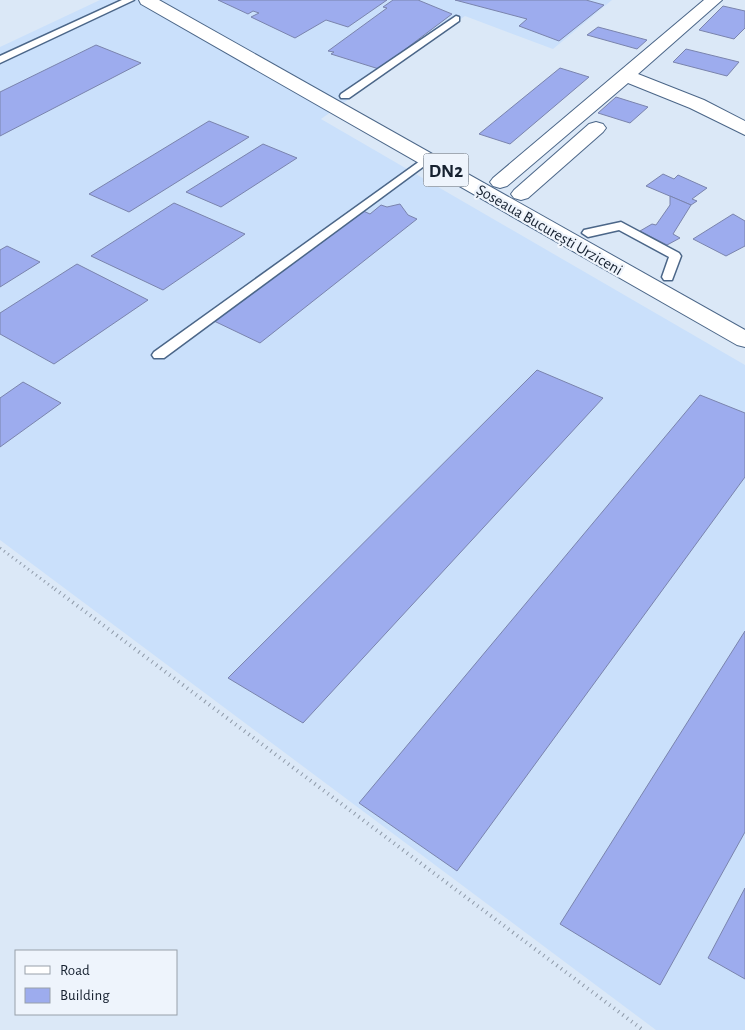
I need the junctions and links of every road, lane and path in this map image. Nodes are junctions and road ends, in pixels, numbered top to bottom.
1 (129, 0) edge
2 (147, 0) edge
3 (173, 0) edge
4 (714, 0) edge
5 (456, 19) dead end
6 (0, 60) edge
7 (627, 76) junction
8 (345, 96) junction
9 (596, 128) dead end
10 (745, 129) edge
11 (427, 159) junction
12 (500, 182) junction
13 (521, 194) junction
14 (745, 320) edge
15 (745, 340) edge
16 (159, 355) dead end
17 (0, 548) edge
18 (643, 1030) edge

1 - 6 lane
2 - 11 main road, Șoseaua București Urziceni / DN2
3 - 8 main road, Șoseaua București Urziceni / DN2
4 - 7 main road
5 - 8 lane
7 - 10 main road
7 - 12 main road
8 - 12 main road, Șoseaua București Urziceni / DN2
9 - 13 main road
11 - 15 main road, Șoseaua București Urziceni / DN2
11 - 16 lane
12 - 13 main road, Șoseaua București Urziceni / DN2
13 - 14 main road, Șoseaua București Urziceni / DN2
17 - 18 path

